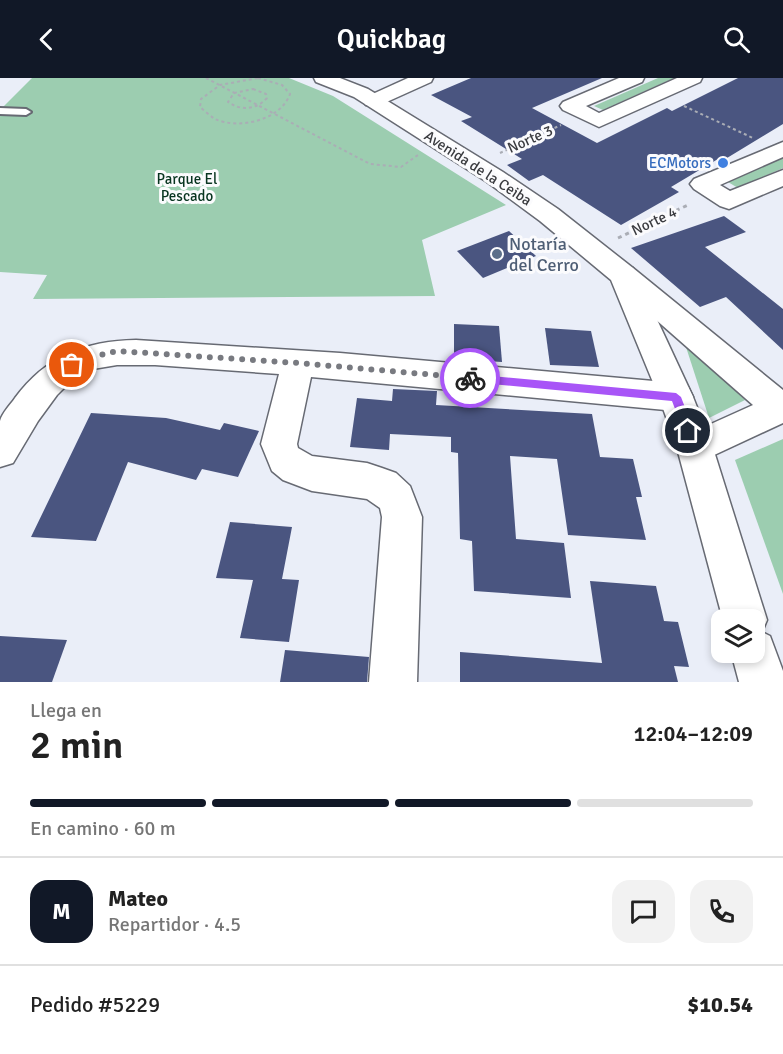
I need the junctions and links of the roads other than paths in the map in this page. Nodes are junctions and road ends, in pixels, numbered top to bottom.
1 (323, 78) edge
2 (424, 78) edge
3 (635, 78) edge
4 (693, 78) edge
5 (373, 89) edge
6 (0, 111) edge
7 (26, 111) dead end
8 (782, 150) edge
9 (783, 177) edge
10 (623, 275) junction
11 (298, 363) junction
12 (676, 397) junction
13 (782, 408) edge
14 (694, 448) junction
15 (0, 451) edge
16 (742, 609) edge
17 (757, 663) edge
18 (393, 682) edge
19 (763, 682) edge

1 - 5 street, Avenida de la Ceiba
2 - 5 street
3 - 4 street, Norte 3
5 - 10 street, Avenida de la Ceiba
6 - 7 lane
8 - 9 street
10 - 12 street, Avenida de la Ceiba
10 - 13 street, Avenida de la Ceiba
11 - 12 street
11 - 15 street
11 - 18 street
12 - 14 street, Avenida de la Ceiba
13 - 14 street
14 - 16 street, Avenida de la Ceiba
17 - 19 street

